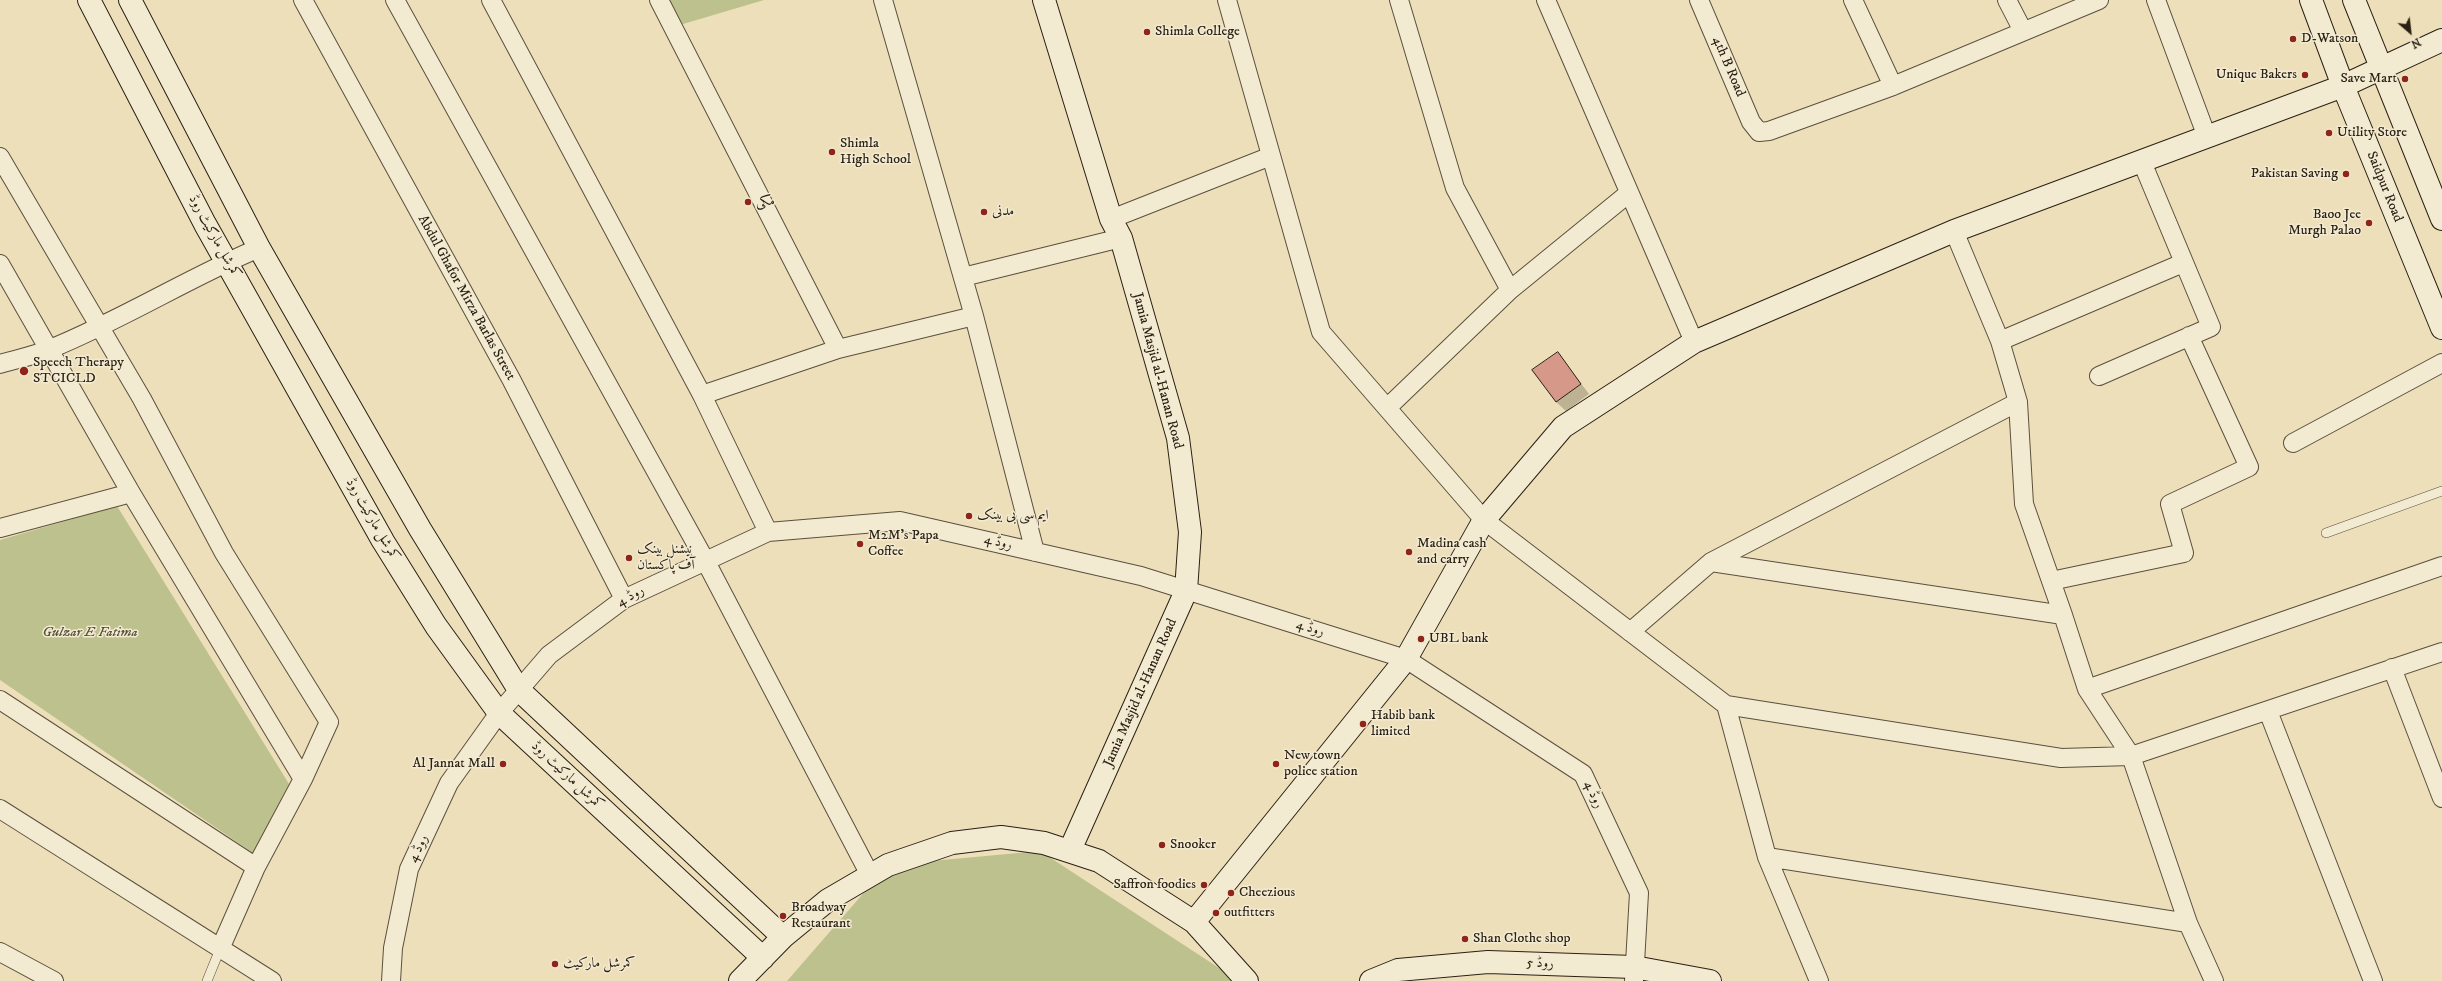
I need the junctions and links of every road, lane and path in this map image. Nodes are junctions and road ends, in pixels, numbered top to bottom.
1 (89, 0) edge
2 (130, 0) edge
3 (304, 0) edge
4 (395, 0) edge
5 (491, 0) edge
6 (659, 0) edge
7 (883, 0) edge
8 (1044, 0) edge
9 (1227, 0) edge
10 (1400, 0) edge
11 (1546, 0) edge
12 (1699, 0) edge
13 (1853, 0) edge
14 (2007, 0) edge
15 (2099, 0) edge
16 (2156, 0) edge
17 (2311, 0) edge
18 (2354, 0) edge
19 (2023, 31) junction
20 (2442, 40) edge
21 (2381, 69) junction
22 (1893, 86) junction
23 (2342, 86) junction
24 (2207, 137) junction
25 (1271, 156) junction
26 (0, 157) edge
27 (2142, 162) junction
28 (1629, 193) junction
29 (1111, 219) junction
30 (2442, 219) edge
31 (1954, 231) junction
32 (1121, 238) junction
33 (259, 248) junction
34 (227, 262) junction
35 (2183, 263) junction
36 (0, 264) edge
37 (963, 277) junction
38 (1510, 290) junction
39 (974, 316) junction
40 (99, 328) junction
41 (2442, 328) edge
42 (2189, 336) junction
43 (2000, 341) junction
44 (1694, 342) junction
45 (48, 350) junction
46 (838, 350) junction
47 (2442, 363) edge
48 (0, 364) edge
49 (2099, 376) dead end
50 (702, 395) junction
51 (2018, 402) junction
52 (1387, 408) junction
53 (2293, 443) dead end
54 (2442, 491) edge
55 (131, 493) junction
56 (1484, 520) junction
57 (0, 528) edge
58 (768, 532) junction
59 (2326, 534) dead end
60 (1035, 552) junction
61 (705, 560) junction
62 (1710, 562) junction
63 (2442, 566) edge
64 (2051, 581) junction
65 (1186, 591) junction
66 (624, 599) junction
67 (2064, 614) junction
68 (1630, 632) junction
69 (2442, 652) edge
70 (1406, 658) junction
71 (2392, 668) junction
72 (2087, 689) junction
73 (518, 690) junction
74 (0, 700) edge
75 (1726, 705) junction
76 (2268, 711) junction
77 (499, 713) junction
78 (2131, 756) junction
79 (303, 779) junction
80 (2442, 798) edge
81 (0, 809) edge
82 (1070, 850) junction
83 (1767, 858) junction
84 (256, 867) junction
85 (870, 875) junction
86 (1194, 922) junction
87 (2188, 923) junction
88 (783, 937) junction
89 (220, 949) junction
90 (0, 952) edge
91 (763, 958) junction
92 (1634, 974) edge
93 (54, 981) edge
94 (207, 981) edge
95 (272, 981) edge
96 (391, 981) edge
97 (740, 981) edge
98 (1248, 981) edge
99 (1371, 981) edge
100 (1710, 981) edge
101 (1819, 981) edge
102 (2214, 981) edge
103 (2373, 981) edge

1 - 34 main road, کمرشل مارکیٹ روڈ
2 - 33 main road
3 - 66 street, Abdul Ghafor Mirza Barlas Street
4 - 61 street
5 - 50 street
6 - 46 street
7 - 37 street
8 - 29 main road, Jamia Masjid al-Hanan Road
9 - 25 street
10 - 38 street
11 - 28 street
12 - 22 street, 4th B Road
13 - 22 street
14 - 19 street
15 - 19 street
16 - 24 street
17 - 23 main road, Saidpur Road
18 - 21 main road
19 - 22 street
20 - 21 main road
21 - 23 main road
21 - 30 main road
23 - 24 main road
23 - 41 main road, Saidpur Road
24 - 27 main road
25 - 29 street
25 - 52 street
26 - 40 street
27 - 31 main road
27 - 35 street
28 - 38 street
28 - 44 street
29 - 32 main road, Jamia Masjid al-Hanan Road
31 - 43 street
31 - 44 main road
32 - 37 street
32 - 65 main road, Jamia Masjid al-Hanan Road
33 - 34 street
33 - 73 main road
34 - 40 street
34 - 77 main road, کمرشل مارکیٹ روڈ
35 - 42 street
35 - 43 street
36 - 45 street
37 - 39 street
38 - 52 street
39 - 46 street
39 - 60 street
40 - 45 street
40 - 79 street
42 - 49 street
42 - 64 street
43 - 51 street
44 - 56 main road
45 - 48 street
45 - 55 street
46 - 50 street
47 - 53 street
50 - 58 street
51 - 62 street
51 - 64 street
52 - 56 street
54 - 59 lane
55 - 57 street
55 - 79 street
56 - 68 street
56 - 70 main road
58 - 60 street, روڈ 4
58 - 61 street, روڈ 4
60 - 65 street, روڈ 4
61 - 66 street, روڈ 4
61 - 85 street
62 - 67 street
62 - 68 street
63 - 72 street
64 - 67 street
65 - 70 street, روڈ 4
65 - 82 main road, Jamia Masjid al-Hanan Road
66 - 73 street, روڈ 4
67 - 72 street
68 - 75 street
69 - 71 street
70 - 86 main road
70 - 92 street, روڈ 4
71 - 76 street
71 - 80 street
72 - 78 street
73 - 77 street, روڈ 4
73 - 88 main road
74 - 84 street
75 - 78 street
75 - 83 street
76 - 78 street
76 - 103 street
77 - 91 main road, کمرشل مارکیٹ روڈ
77 - 96 street, روڈ 4
78 - 87 street
79 - 84 street
81 - 89 street
82 - 85 main road
82 - 86 main road
83 - 87 street
83 - 101 street
84 - 89 street
85 - 88 main road
86 - 98 main road
87 - 102 street
88 - 91 main road
89 - 94 lane
89 - 95 street
90 - 93 street
91 - 97 main road
92 - 99 main road, روڈ 5
92 - 100 main road, روڈ 5

